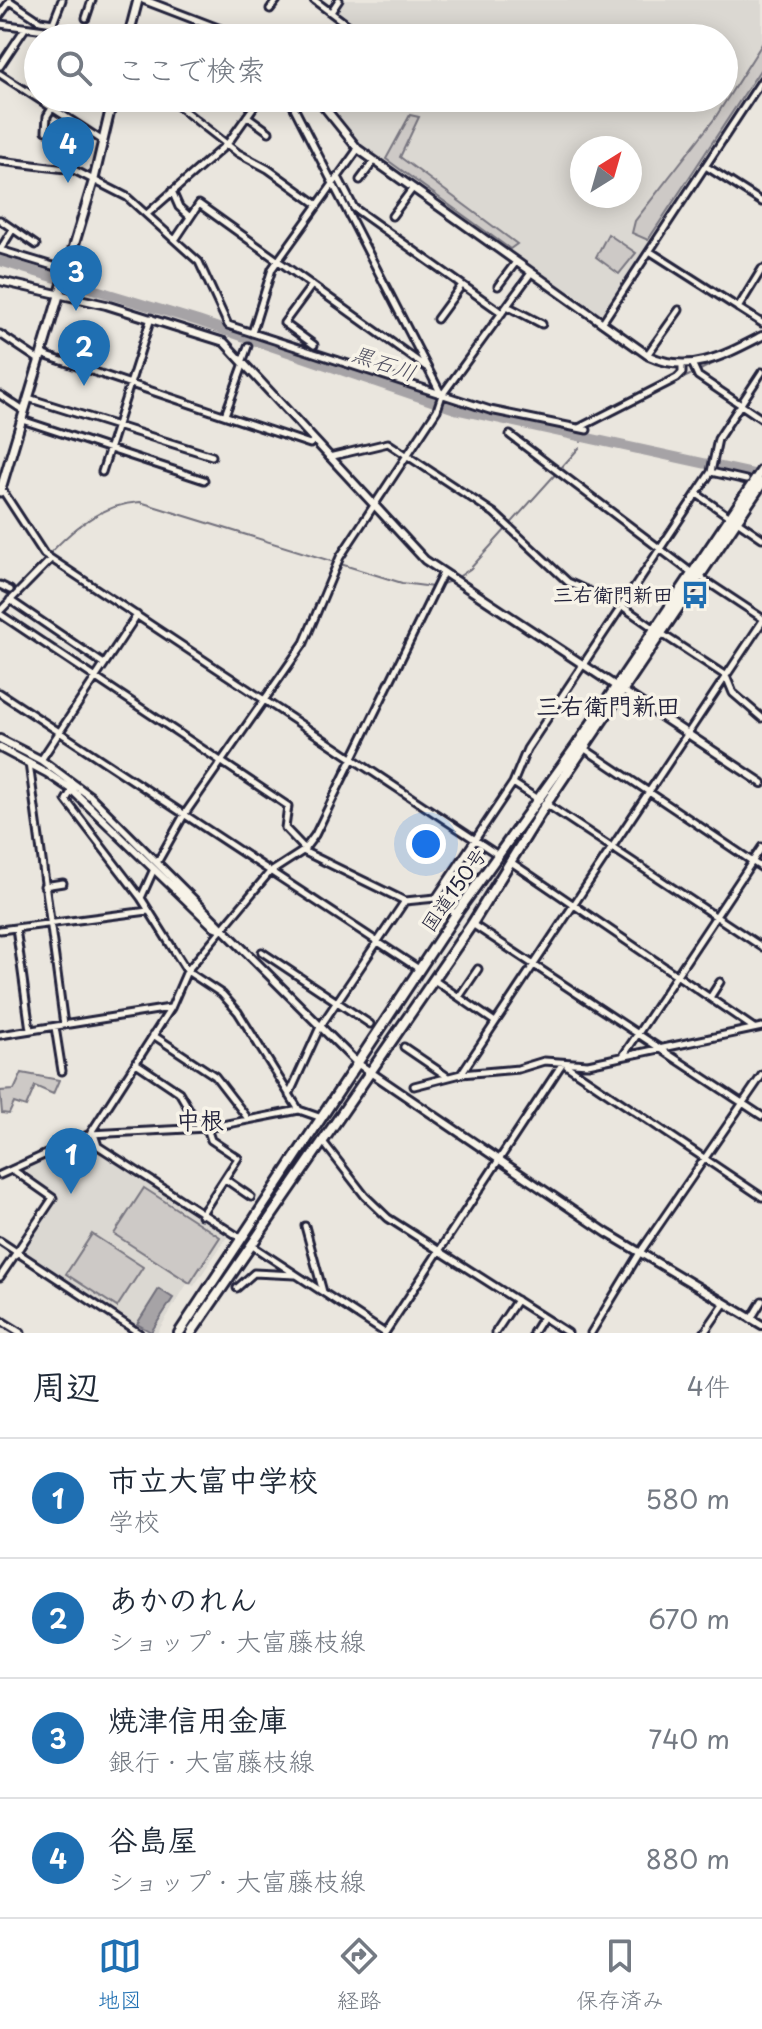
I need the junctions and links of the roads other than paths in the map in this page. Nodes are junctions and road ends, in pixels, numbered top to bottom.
1 (10, 0) edge
2 (92, 0) edge
3 (138, 0) edge
4 (144, 0) edge
5 (277, 0) edge
6 (314, 0) edge
7 (339, 0) edge
8 (61, 1) edge
9 (270, 9) dead end
10 (331, 12) junction
11 (0, 15) edge
12 (86, 18) dead end
13 (0, 24) edge
14 (132, 24) edge
15 (207, 24) edge
16 (344, 24) edge
17 (24, 30) joint
18 (0, 66) edge
19 (0, 74) edge
20 (761, 83) edge
21 (24, 90) edge
22 (50, 112) edge
23 (58, 112) edge
24 (110, 112) edge
25 (187, 112) edge
26 (250, 112) edge
27 (297, 112) edge
28 (329, 112) edge
29 (247, 116) junction
30 (46, 131) dead end
31 (269, 132) dead end
32 (103, 141) junction
33 (228, 143) junction
34 (358, 149) junction
35 (0, 161) edge
36 (374, 161) junction
37 (707, 167) junction
38 (94, 179) junction
39 (360, 180) dead end
40 (335, 181) junction
41 (413, 188) junction
42 (172, 191) junction
43 (762, 202) edge
44 (318, 205) junction
45 (147, 214) junction
46 (392, 216) dead end
47 (190, 217) junction
48 (0, 220) edge
49 (13, 229) junction
50 (175, 240) junction
51 (36, 245) dead end
52 (651, 252) junction
53 (278, 260) junction
54 (516, 262) junction
55 (762, 269) edge
56 (66, 271) junction
57 (531, 273) junction
58 (0, 281) edge
59 (312, 285) junction
60 (462, 285) junction
61 (498, 286) dead end
62 (60, 291) junction
63 (507, 306) junction
64 (738, 308) junction
65 (679, 310) dead end
66 (502, 313) junction
67 (151, 318) junction
68 (437, 319) dead end
69 (762, 323) edge
70 (542, 324) dead end
71 (602, 324) junction
72 (252, 333) junction
73 (0, 334) edge
74 (762, 336) edge
75 (314, 345) dead end
76 (248, 346) dead end
77 (647, 355) junction
78 (40, 357) junction
79 (243, 361) junction
80 (682, 365) junction
81 (693, 365) junction
82 (429, 369) junction
83 (762, 372) edge
84 (130, 384) junction
85 (0, 395) edge
86 (442, 395) junction
87 (28, 398) junction
88 (741, 404) junction
89 (225, 415) junction
90 (23, 416) junction
91 (762, 419) edge
92 (117, 426) junction
93 (510, 435) dead end
94 (314, 440) junction
95 (109, 449) junction
96 (212, 456) dead end
97 (406, 456) junction
98 (329, 457) junction
99 (762, 470) edge
100 (102, 472) dead end
101 (711, 472) junction
102 (204, 480) dead end
103 (754, 481) edge
104 (1, 488) edge
105 (697, 494) junction
106 (373, 505) junction
107 (733, 519) junction
108 (762, 538) edge
109 (659, 550) junction
110 (49, 558) junction
111 (443, 573) junction
112 (696, 575) junction
113 (0, 585) edge
114 (10, 590) dead end
115 (10, 600) junction
116 (622, 606) junction
117 (0, 613) edge
118 (137, 615) junction
119 (762, 620) edge
120 (659, 631) junction
121 (104, 664) junction
122 (583, 664) junction
123 (726, 676) junction
124 (96, 677) junction
125 (620, 689) junction
126 (0, 693) edge
127 (262, 700) junction
128 (762, 718) edge
129 (59, 733) junction
130 (687, 734) junction
131 (0, 739) edge
132 (0, 748) edge
133 (585, 749) junction
134 (351, 758) junction
135 (41, 760) junction
136 (221, 761) junction
137 (29, 763) junction
138 (513, 783) junction
139 (762, 783) edge
140 (72, 790) junction
141 (648, 791) junction
142 (542, 802) junction
143 (184, 815) junction
144 (474, 842) junction
145 (762, 847) edge
146 (611, 848) junction
147 (304, 850) junction
148 (498, 855) junction
149 (158, 861) junction
150 (752, 861) junction
151 (511, 862) junction
152 (762, 868) edge
153 (154, 869) junction
154 (269, 873) junction
155 (63, 883) dead end
156 (44, 886) junction
157 (141, 898) junction
158 (436, 898) junction
159 (405, 901) junction
160 (573, 905) junction
161 (148, 911) junction
162 (456, 914) junction
163 (715, 916) junction
164 (49, 924) junction
165 (472, 924) junction
166 (16, 928) junction
167 (0, 930) edge
168 (223, 930) junction
169 (377, 942) junction
170 (762, 947) edge
171 (262, 952) dead end
172 (533, 965) junction
173 (419, 969) junction
174 (478, 969) dead end
175 (187, 971) junction
176 (678, 974) junction
177 (434, 980) junction
178 (720, 982) dead end
179 (711, 996) junction
180 (459, 997) junction
181 (337, 1002) junction
182 (171, 1008) junction
183 (495, 1022) junction
184 (370, 1024) dead end
185 (64, 1025) junction
186 (55, 1027) junction
187 (320, 1027) junction
188 (762, 1027) edge
189 (754, 1028) junction
190 (30, 1030) junction
191 (637, 1033) junction
192 (0, 1035) edge
193 (153, 1035) junction
194 (658, 1046) junction
195 (404, 1047) dead end
196 (623, 1056) junction
197 (136, 1063) junction
198 (357, 1063) junction
199 (564, 1065) junction
200 (62, 1071) dead end
201 (371, 1073) junction
202 (461, 1074) junction
203 (762, 1075) edge
204 (449, 1077) junction
205 (414, 1086) dead end
206 (289, 1096) junction
207 (743, 1104) junction
208 (299, 1110) junction
209 (762, 1116) edge
210 (319, 1117) junction
211 (249, 1120) junction
212 (203, 1128) junction
213 (92, 1134) junction
214 (324, 1143) junction
215 (703, 1159) junction
216 (499, 1160) junction
217 (12, 1170) junction
218 (0, 1175) edge
219 (225, 1179) junction
220 (251, 1197) dead end
221 (762, 1197) edge
222 (201, 1215) junction
223 (305, 1226) dead end
224 (239, 1237) junction
225 (0, 1241) edge
226 (254, 1247) junction
227 (16, 1252) junction
228 (441, 1252) junction
229 (639, 1254) junction
230 (296, 1275) junction
231 (0, 1277) edge
232 (237, 1288) dead end
233 (323, 1293) junction
234 (517, 1300) junction
235 (762, 1301) edge
236 (724, 1304) junction
237 (543, 1317) junction
238 (751, 1319) junction
239 (0, 1320) edge
240 (762, 1325) edge
241 (21, 1333) edge
242 (139, 1333) edge
243 (179, 1333) edge
244 (191, 1333) edge
245 (385, 1333) edge
246 (495, 1333) edge
247 (533, 1333) edge
248 (568, 1333) edge
249 (591, 1333) edge
250 (704, 1333) edge

1 - 8 street
1 - 11 street
2 - 12 street
3 - 14 main road
4 - 15 street
5 - 9 street
6 - 10 street
7 - 10 street
10 - 16 street
13 - 17 street
17 - 18 street
19 - 21 street
20 - 37 street
22 - 30 street
23 - 32 street
24 - 32 main road
25 - 33 street
26 - 29 street
27 - 40 street
28 - 34 street
29 - 31 street
29 - 33 street
32 - 38 main road
33 - 42 street
33 - 44 street
34 - 36 street
34 - 40 street
35 - 38 street
36 - 39 street
36 - 41 street
37 - 43 street
37 - 52 street
38 - 45 street
38 - 56 main road
40 - 44 street
40 - 60 street
40 - 82 street
41 - 46 street
41 - 54 street
42 - 45 street
42 - 47 street
44 - 53 street
45 - 50 street
47 - 50 street
47 - 53 street
48 - 49 street
49 - 51 street
49 - 56 street
50 - 72 street
52 - 64 street
52 - 71 street
53 - 59 street
53 - 72 street
54 - 57 street
54 - 61 street
55 - 64 street
56 - 62 main road
57 - 63 street
57 - 71 street
58 - 62 street
59 - 75 street
59 - 82 street
60 - 66 street
60 - 68 street
62 - 67 street
62 - 78 main road
63 - 66 street
63 - 70 street
64 - 69 street
65 - 77 street
66 - 86 street
67 - 79 street
67 - 84 street
71 - 77 street
72 - 86 street
73 - 78 street
74 - 81 street
76 - 79 street
77 - 80 street
78 - 84 street
78 - 87 main road
79 - 89 street
79 - 94 street
80 - 81 street
80 - 86 street
81 - 88 street
82 - 86 street
83 - 88 street
84 - 89 street
84 - 92 street
85 - 90 street
86 - 97 street
87 - 90 main road
87 - 92 street
88 - 91 street
88 - 101 street
89 - 94 street
90 - 95 street
90 - 104 main road
92 - 95 street
92 - 96 street
93 - 109 street
94 - 98 street
95 - 100 street
95 - 102 street
97 - 98 street
97 - 106 street
97 - 116 street
98 - 106 street
99 - 103 highway, 国道150号
101 - 103 street
101 - 105 street
103 - 107 highway, 国道150号
104 - 110 street
105 - 107 street
105 - 109 street
106 - 111 street
106 - 127 street
107 - 108 street
107 - 112 highway, 国道150号
109 - 112 street
109 - 116 street
110 - 115 street
110 - 118 street
111 - 122 street
111 - 134 street
112 - 119 street
112 - 120 highway, 国道150号
113 - 114 street
115 - 117 street
115 - 121 street
116 - 120 street
116 - 122 street
117 - 124 street
118 - 121 street
118 - 127 street
119 - 123 street
120 - 123 street
120 - 125 highway, 国道150号
121 - 124 street
122 - 125 street
122 - 138 street
123 - 128 street
123 - 130 street
124 - 129 street
124 - 136 street
125 - 130 street
125 - 133 highway, 国道150号
125 - 142 highway, 国道150号
126 - 129 street
127 - 134 street
127 - 136 street
129 - 135 street
129 - 143 street
130 - 139 street
130 - 141 street
131 - 135 street
132 - 137 street
133 - 141 street
133 - 142 highway, 国道150号
134 - 144 street
134 - 147 street
135 - 149 street
136 - 143 street
136 - 147 street
137 - 140 street
137 - 156 street
138 - 142 street
138 - 144 street
140 - 153 street
140 - 157 street
141 - 146 street
141 - 150 street
142 - 146 street
142 - 148 highway, 国道150号
142 - 151 highway, 国道150号
143 - 149 street
143 - 154 street
144 - 148 street
144 - 158 street
145 - 150 street
146 - 160 street
146 - 163 street
147 - 154 street
147 - 159 street
148 - 162 highway, 国道150号
149 - 168 street
150 - 152 street
150 - 163 street
151 - 160 street
151 - 165 highway, 国道150号
153 - 157 street
153 - 168 street
154 - 168 street
154 - 169 street
155 - 156 street
156 - 164 street
157 - 161 street
158 - 159 street
158 - 162 street
159 - 169 street
160 - 172 street
160 - 176 street
161 - 164 street
161 - 175 street
162 - 173 highway, 国道150号
163 - 170 street
163 - 176 street
164 - 166 street
164 - 185 street
165 - 172 street
165 - 177 highway, 国道150号
166 - 167 street
166 - 190 street
168 - 175 street
168 - 187 street
169 - 173 street
169 - 181 street
171 - 181 street
172 - 183 street
172 - 191 street
173 - 198 highway, 国道150号
174 - 180 street
175 - 182 street
175 - 206 street
176 - 179 street
176 - 191 street
177 - 180 street
177 - 201 highway, 国道150号
178 - 179 street
179 - 189 street
180 - 183 street
181 - 184 street
181 - 187 street
182 - 185 street
182 - 193 street
183 - 202 street
185 - 186 street
186 - 190 street
186 - 200 street
187 - 198 street
187 - 206 street
188 - 189 street
189 - 194 street
190 - 192 street
191 - 194 street
191 - 196 street
193 - 197 street
193 - 211 street
194 - 196 street
194 - 207 street
195 - 204 street
196 - 199 street
197 - 212 street
197 - 213 street
198 - 201 street
198 - 210 highway, 国道150号
199 - 202 street
199 - 215 street
199 - 216 street
201 - 214 highway, 国道150号
201 - 216 street
202 - 204 street
203 - 207 street
204 - 205 street
206 - 208 street
207 - 209 street
207 - 215 street
208 - 210 street
208 - 211 street
210 - 224 highway, 国道150号
211 - 212 street
212 - 213 street
212 - 219 street
213 - 217 street
213 - 222 street
214 - 226 highway, 国道150号
214 - 228 street
215 - 221 street
215 - 229 street
216 - 228 street
216 - 229 street
217 - 218 street
217 - 227 street
219 - 220 street
219 - 222 street
222 - 224 street
223 - 233 street
224 - 243 highway, 国道150号
225 - 227 street
226 - 230 street
226 - 244 highway, 国道150号
227 - 231 street
227 - 242 street
228 - 234 street
228 - 245 street
229 - 236 street
229 - 249 street
230 - 232 street
230 - 233 street
233 - 245 street
234 - 237 street
234 - 246 street
235 - 238 street
236 - 238 street
236 - 250 street
237 - 247 street
237 - 248 street
238 - 240 street
239 - 241 street

